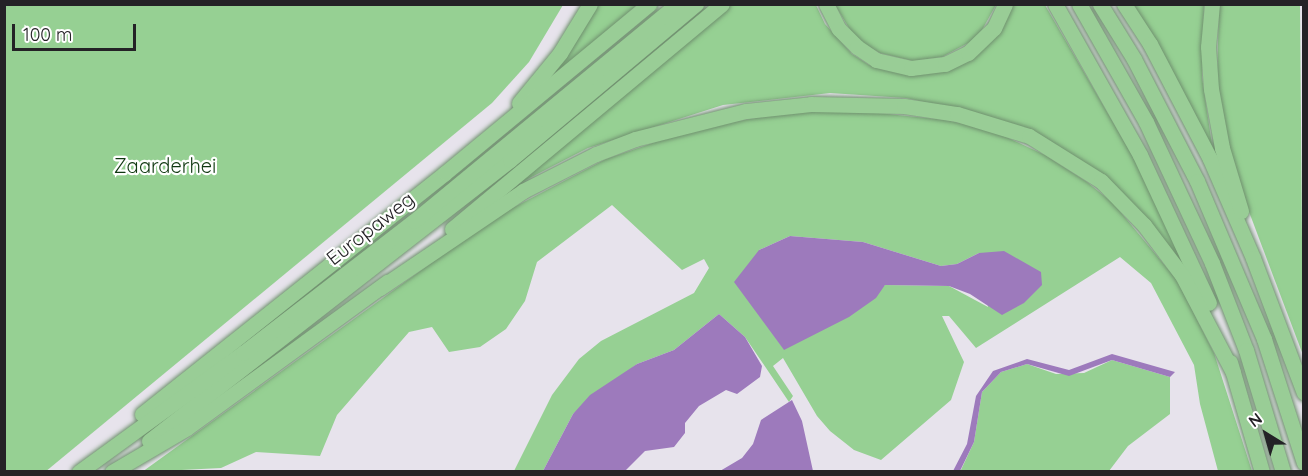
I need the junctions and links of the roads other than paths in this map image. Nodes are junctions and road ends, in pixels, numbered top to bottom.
1 (590, 4) edge
2 (649, 4) edge
3 (677, 4) edge
4 (696, 4) edge
5 (722, 4) edge
6 (826, 4) edge
7 (1005, 4) edge
8 (1056, 4) edge
9 (1079, 4) edge
10 (1100, 4) edge
11 (1124, 4) edge
12 (1212, 4) edge
13 (445, 174) junction
14 (1253, 258) junction
15 (380, 288) junction
16 (1233, 372) junction
17 (1304, 393) edge
18 (1304, 463) edge
19 (69, 471) edge
20 (79, 471) edge
21 (110, 471) edge
22 (1262, 471) edge
23 (1283, 471) edge

1 - 13 highway
2 - 13 highway
3 - 20 highway, Europaweg
4 - 21 highway, Europaweg
5 - 15 highway
6 - 7 highway
8 - 16 highway
9 - 23 highway
10 - 18 highway
11 - 14 highway
12 - 14 highway
13 - 19 highway
14 - 17 highway
15 - 16 highway
15 - 21 highway
16 - 22 highway

